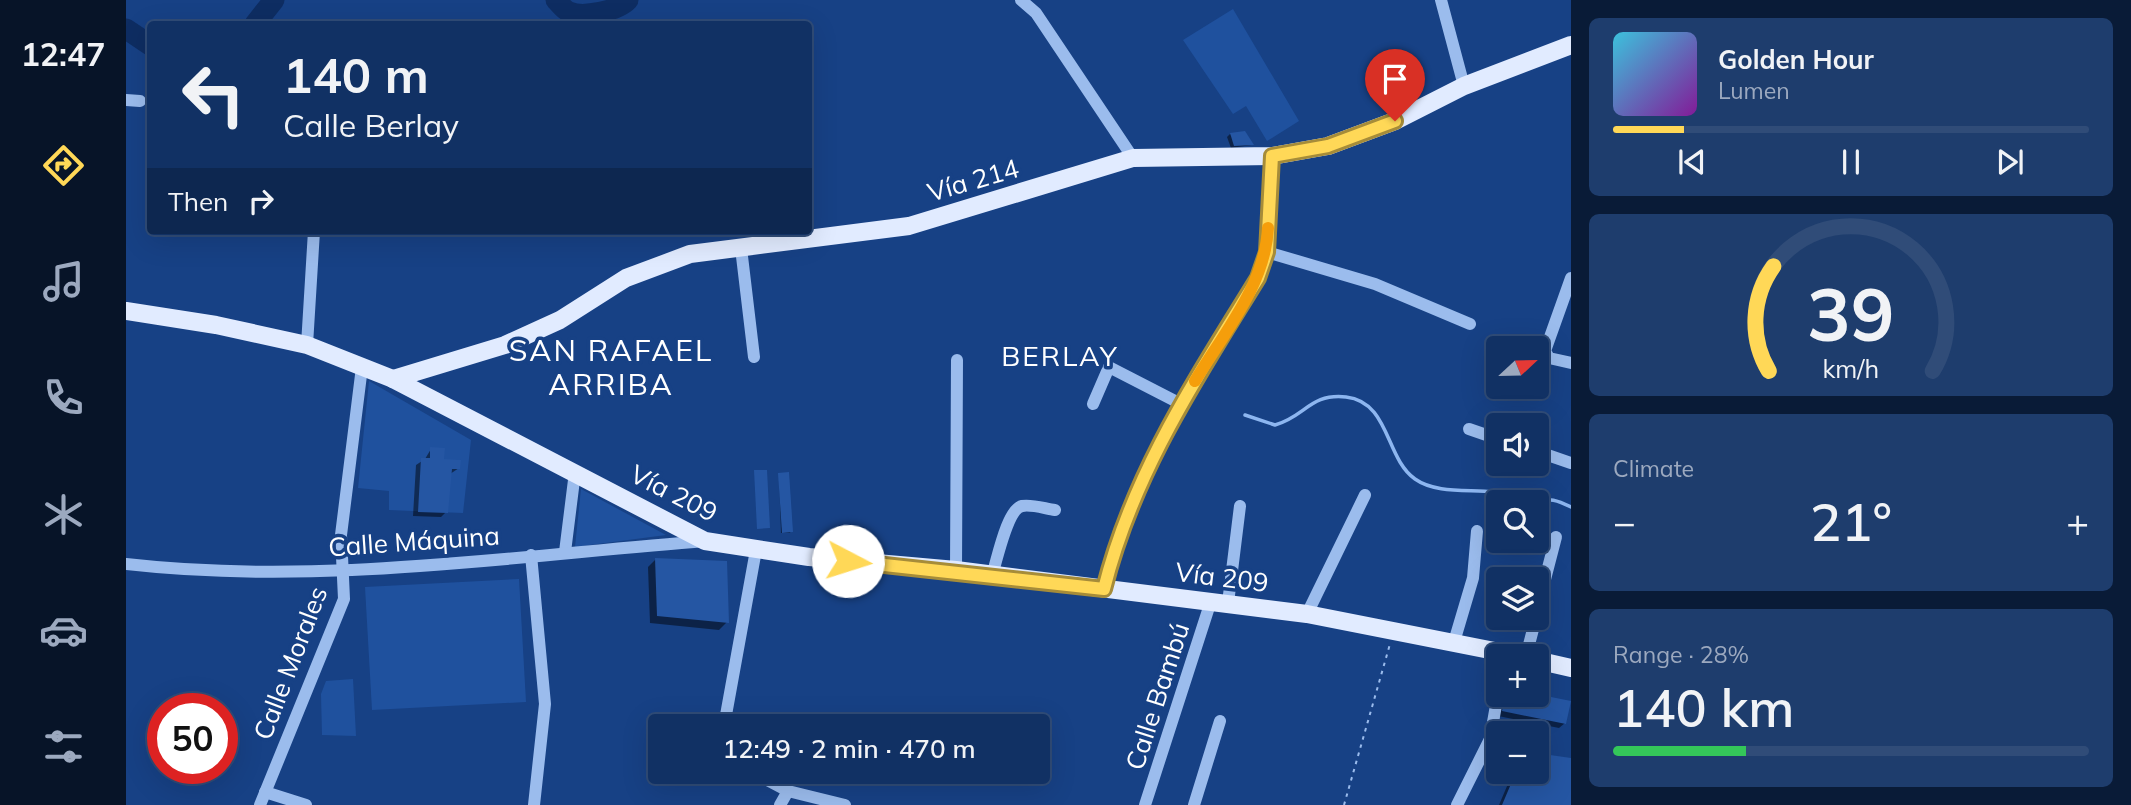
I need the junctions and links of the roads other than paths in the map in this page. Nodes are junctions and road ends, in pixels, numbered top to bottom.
1 (1021, 0) edge
2 (1441, 0) edge
3 (1571, 45) edge
4 (1464, 86) junction
5 (126, 100) edge
6 (140, 101) dead end
7 (1272, 156) junction
8 (1133, 158) junction
9 (314, 235) edge
10 (741, 247) junction
11 (1267, 252) junction
12 (1571, 278) edge
13 (126, 311) edge
14 (1470, 324) dead end
15 (307, 345) junction
16 (754, 357) dead end
17 (957, 360) dead end
18 (1571, 363) edge
19 (362, 367) junction
20 (440, 367) junction
21 (393, 379) junction
22 (443, 404) junction
23 (1093, 404) dead end
24 (1181, 404) junction
25 (1469, 429) dead end
26 (1486, 435) edge
27 (1549, 456) edge
28 (1571, 463) edge
29 (575, 472) junction
30 (1365, 495) dead end
31 (1240, 506) dead end
32 (1055, 510) dead end
33 (1476, 531) dead end
34 (1556, 537) dead end
35 (705, 541) junction
36 (756, 550) junction
37 (565, 552) junction
38 (531, 555) junction
39 (126, 564) edge
40 (1548, 567) edge
41 (344, 570) junction
42 (956, 570) junction
43 (992, 575) junction
44 (1104, 589) junction
45 (1220, 602) junction
46 (1307, 614) junction
47 (1454, 642) junction
48 (1486, 650) edge
49 (1549, 663) edge
50 (1571, 668) edge
51 (1496, 707) edge
52 (726, 714) edge
53 (1220, 721) dead end
54 (775, 784) edge
55 (788, 791) junction
56 (262, 801) edge
57 (538, 804) edge
58 (306, 805) edge
59 (780, 805) edge
60 (845, 805) edge
61 (1145, 805) edge
62 (1194, 805) edge
63 (1457, 805) edge

1 - 8 street
2 - 4 street
3 - 4 main road, Vía 214
4 - 7 main road, Vía 214
5 - 6 street
7 - 8 main road, Vía 214
7 - 11 street
8 - 10 main road, Vía 214
9 - 15 street
10 - 16 street
10 - 20 main road, Vía 214
11 - 14 street
11 - 24 street
12 - 18 street
13 - 15 main road, Vía 209
15 - 19 main road, Vía 209
17 - 42 street
19 - 21 main road, Vía 209
19 - 41 street, Calle Morales
20 - 21 main road, Vía 214
20 - 22 main road
21 - 22 main road, Vía 209
22 - 29 main road, Vía 209
23 - 24 street
24 - 44 street
25 - 26 street
27 - 28 street
29 - 35 main road, Vía 209
29 - 37 street
30 - 46 street
31 - 45 street, Calle Bambú
32 - 43 street
33 - 47 street
34 - 40 street
35 - 36 main road, Vía 209
35 - 37 street, Calle Máquina
36 - 42 main road, Vía 209
36 - 52 street
37 - 38 street, Calle Máquina
38 - 41 street, Calle Máquina
38 - 57 street
39 - 41 street, Calle Máquina
41 - 56 street, Calle Morales
42 - 43 main road, Vía 209
43 - 44 main road, Vía 209
44 - 45 main road, Vía 209
45 - 46 main road, Vía 209
45 - 61 street, Calle Bambú
46 - 47 main road, Vía 209
47 - 48 main road, Vía 209
49 - 50 main road
51 - 63 street
53 - 62 street
54 - 55 street
55 - 59 street
55 - 60 street
56 - 58 street

